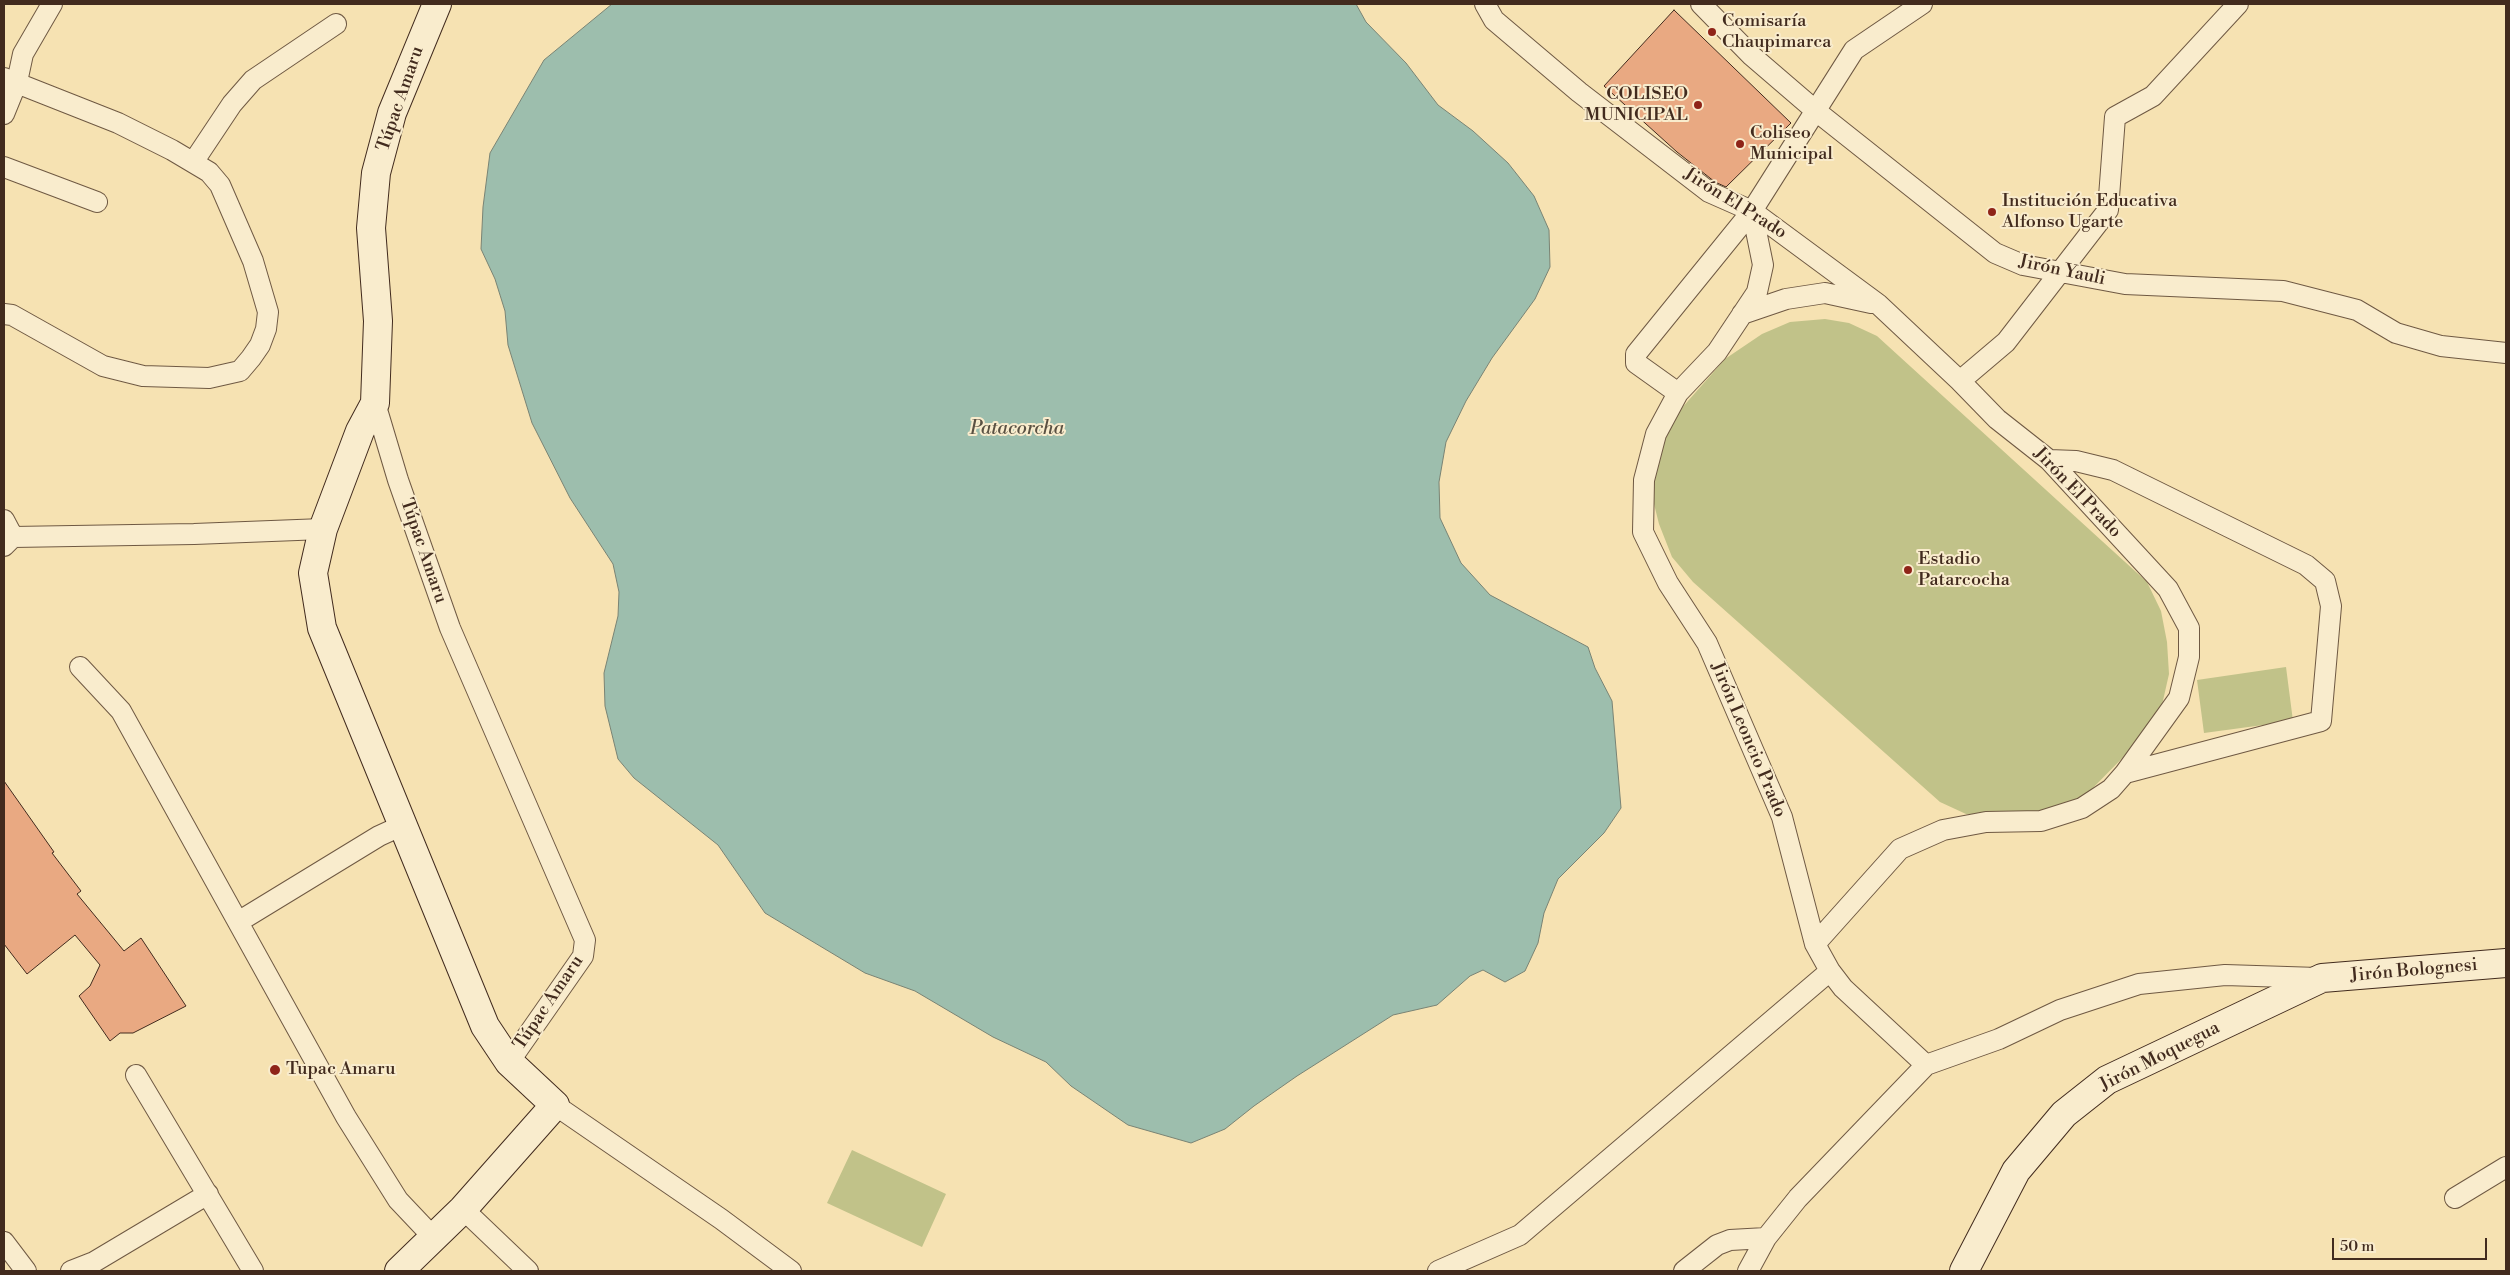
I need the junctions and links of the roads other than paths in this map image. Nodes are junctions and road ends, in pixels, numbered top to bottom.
1 (52, 4) edge
2 (437, 4) edge
3 (1485, 4) edge
4 (1701, 4) edge
5 (1922, 4) edge
6 (2238, 4) edge
7 (336, 24) dead end
8 (10, 80) edge
9 (1816, 112) junction
10 (4, 114) edge
11 (194, 161) junction
12 (4, 167) edge
13 (97, 202) dead end
14 (1752, 211) junction
15 (2059, 272) junction
16 (1878, 304) junction
17 (4, 314) edge
18 (1742, 314) junction
19 (2506, 353) edge
20 (1960, 381) junction
21 (1678, 393) junction
22 (375, 403) junction
23 (2049, 460) junction
24 (323, 529) junction
25 (7, 534) edge
26 (80, 667) dead end
27 (2125, 773) junction
28 (403, 825) junction
29 (238, 922) junction
30 (1815, 944) junction
31 (2506, 963) edge
32 (1830, 971) junction
33 (2322, 978) junction
34 (509, 1062) junction
35 (1926, 1065) junction
36 (136, 1075) dead end
37 (555, 1104) junction
38 (2506, 1167) edge
39 (208, 1194) junction
40 (2455, 1198) dead end
41 (463, 1209) junction
42 (433, 1237) junction
43 (1766, 1238) junction
44 (4, 1242) edge
45 (26, 1271) edge
46 (72, 1271) edge
47 (253, 1271) edge
48 (399, 1271) edge
49 (528, 1271) edge
50 (791, 1271) edge
51 (1438, 1271) edge
52 (1684, 1271) edge
53 (1748, 1271) edge
54 (1964, 1271) edge

1 - 8 street
2 - 22 street, Túpac Amaru
3 - 14 street, Jirón El Prado
4 - 9 street, Jirón Yauli
5 - 9 street
6 - 15 street
7 - 11 street
8 - 10 street
8 - 11 street
9 - 14 street
9 - 15 street, Jirón Yauli
11 - 17 street
12 - 13 street
14 - 16 street, Jirón El Prado
14 - 18 street, Jirón Leoncio Prado
14 - 21 street
15 - 19 street, Jirón Yauli
15 - 20 street
16 - 18 street
16 - 20 street, Jirón El Prado
18 - 21 street, Jirón Leoncio Prado
20 - 23 street, Jirón El Prado
21 - 30 street, Jirón Leoncio Prado
22 - 24 street
22 - 34 street, Túpac Amaru
23 - 27 street, Jirón El Prado
23 - 27 street
24 - 25 street
24 - 28 street
26 - 29 street
27 - 30 street, Jirón El Prado
28 - 29 street
28 - 34 street
29 - 42 street
30 - 32 street, Jirón Leoncio Prado
31 - 33 street, Jirón Bolognesi
32 - 35 street, Jirón Leoncio Prado
32 - 51 street
33 - 35 street
33 - 54 street, Jirón Moquegua
34 - 37 street
35 - 43 street
36 - 39 street
37 - 41 street
37 - 50 street
38 - 40 street
39 - 46 street
39 - 47 street
41 - 42 street
41 - 49 street
42 - 48 street
43 - 52 street
43 - 53 street
44 - 45 street

